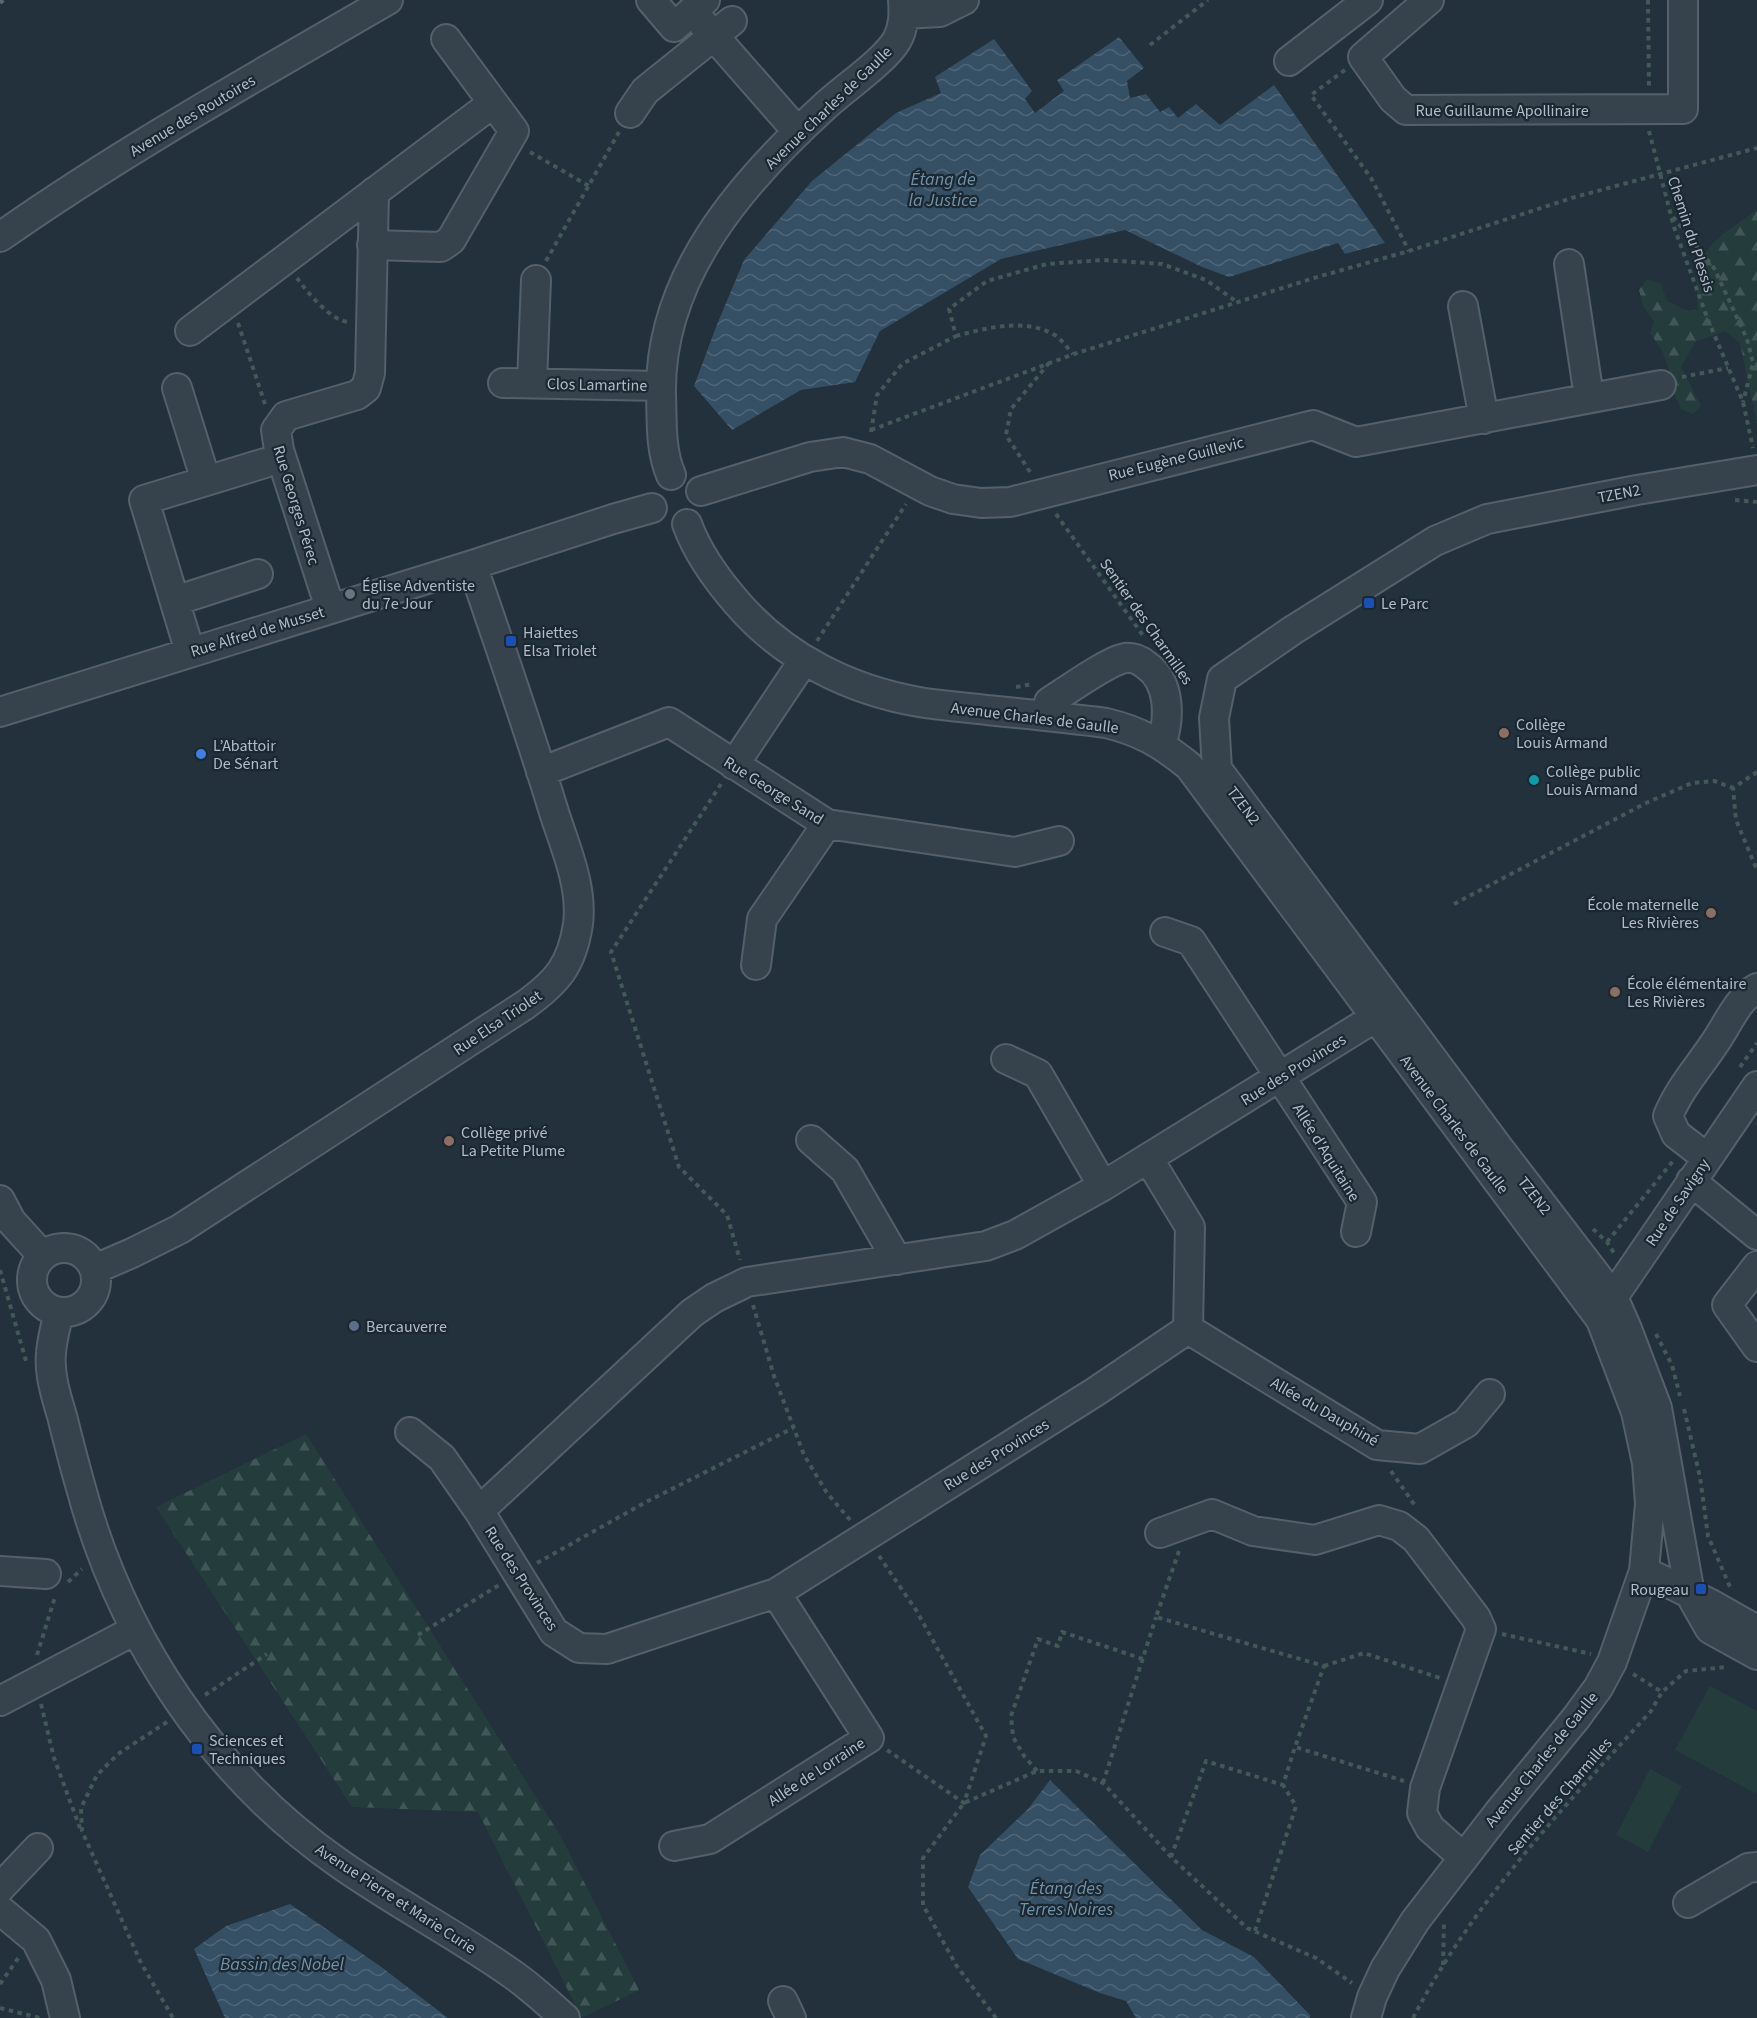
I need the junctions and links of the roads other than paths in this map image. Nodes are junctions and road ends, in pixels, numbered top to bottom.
1 (388, 0) edge
2 (651, 0) edge
3 (964, 0) edge
4 (1368, 0) edge
5 (1683, 0) edge
6 (1424, 2) edge
7 (698, 6) edge
8 (903, 7) edge
9 (723, 29) junction
10 (446, 39) dead end
11 (1289, 61) dead end
12 (493, 103) junction
13 (630, 113) road end
14 (798, 132) junction
15 (374, 192) junction
16 (0, 237) edge
17 (372, 245) junction
18 (1569, 264) dead end
19 (536, 280) road end
20 (1463, 306) dead end
21 (190, 331) dead end
22 (503, 382) dead end
23 (532, 383) junction
24 (1661, 385) road end
25 (661, 386) junction
26 (177, 388) dead end
27 (1589, 397) junction
28 (1484, 419) junction
29 (265, 463) dead end
30 (1756, 463) edge
31 (671, 474) junction
32 (206, 481) junction
33 (701, 491) junction
34 (652, 508) junction
35 (687, 524) junction
36 (472, 565) junction
37 (258, 574) dead end
38 (175, 601) junction
39 (330, 608) junction
40 (190, 652) junction
41 (804, 660) junction
42 (0, 712) edge
43 (1047, 716) junction
44 (1161, 745) junction
45 (734, 765) junction
46 (1189, 766) junction
47 (1217, 769) junction
48 (541, 772) junction
49 (827, 824) junction
50 (1059, 841) dead end
51 (1166, 932) dead end
52 (756, 965) dead end
53 (1757, 988) edge
54 (1376, 1017) junction
55 (1006, 1059) dead end
56 (1279, 1077) junction
57 (1757, 1086) edge
58 (811, 1140) dead end
59 (1148, 1158) junction
60 (1699, 1169) junction
61 (1103, 1186) junction
62 (0, 1200) edge
63 (1356, 1232) dead end
64 (1757, 1235) edge
65 (42, 1255) junction
66 (897, 1260) junction
67 (1757, 1266) edge
68 (95, 1269) junction
69 (1607, 1308) junction
70 (59, 1312) junction
71 (1188, 1329) junction
72 (1757, 1347) edge
73 (1490, 1394) dead end
74 (410, 1432) dead end
75 (478, 1510) junction
76 (1160, 1533) dead end
77 (0, 1571) edge
78 (1644, 1571) junction
79 (46, 1574) dead end
80 (776, 1593) junction
81 (1690, 1593) junction
82 (135, 1630) junction
83 (1754, 1645) edge
84 (0, 1701) edge
85 (674, 1846) dead end
86 (38, 1848) dead end
87 (1463, 1857) junction
88 (1757, 1867) edge
89 (0, 1888) edge
90 (1688, 1903) dead end
91 (0, 1910) edge
92 (1369, 2008) edge
93 (65, 2018) edge
94 (565, 2018) edge

1 - 16 street, Avenue des Routoires
2 - 7 street
3 - 8 street
4 - 11 street
5 - 6 street, Rue Guillaume Apollinaire
7 - 9 street
8 - 14 street, Avenue Charles de Gaulle
9 - 13 street
9 - 14 street
10 - 12 street
12 - 15 street
12 - 17 street
14 - 25 street, Avenue Charles de Gaulle
15 - 17 street, Rue Georges Pérec
15 - 21 street
17 - 39 street, Rue Georges Pérec
18 - 27 street
19 - 23 street, Clos Lamartine
20 - 28 street
22 - 23 street, Clos Lamartine
23 - 25 street, Clos Lamartine
24 - 27 street, Rue Eugène Guillevic
25 - 31 street, Avenue Charles de Gaulle
26 - 32 street
27 - 28 street, Rue Eugène Guillevic
28 - 33 street, Rue Eugène Guillevic
29 - 32 street
30 - 47 street, TZEN2
31 - 33 street
31 - 34 street
32 - 38 street
33 - 35 street
34 - 35 street
34 - 36 street, Rue Alfred de Musset
35 - 41 street, Avenue Charles de Gaulle
36 - 39 street, Rue Alfred de Musset
36 - 48 street, Rue Elsa Triolet
37 - 38 street
38 - 40 street
39 - 40 street, Rue Alfred de Musset
40 - 42 street, Rue Alfred de Musset
41 - 43 street, Avenue Charles de Gaulle
41 - 45 street
43 - 44 street, Avenue Charles de Gaulle
43 - 44 street
44 - 46 street, Avenue Charles de Gaulle
45 - 48 street, Rue George Sand
45 - 49 street, Rue George Sand
46 - 47 street, TZEN2
46 - 54 street, Avenue Charles de Gaulle
47 - 69 street, TZEN2
48 - 68 street, Rue Elsa Triolet
49 - 50 street, Rue George Sand
49 - 52 street
51 - 56 street, Allée d'Aquitaine
53 - 60 street
54 - 56 street, Rue des Provinces
54 - 69 street, Avenue Charles de Gaulle
55 - 61 street
56 - 59 street, Rue des Provinces
56 - 63 street, Allée d'Aquitaine
57 - 60 street, Rue de Savigny
58 - 66 street
59 - 61 street, Rue des Provinces
59 - 71 street
60 - 64 street
60 - 69 street, Rue de Savigny
61 - 66 street, Rue des Provinces
62 - 65 street
65 - 68 street
65 - 70 street
66 - 75 street, Rue des Provinces
67 - 72 street
68 - 70 street
69 - 78 street, Avenue Charles de Gaulle
69 - 81 street, TZEN2
70 - 82 street, Avenue Pierre et Marie Curie
71 - 73 street, Allée du Dauphiné
71 - 80 street, Rue des Provinces
74 - 75 street
75 - 80 street, Rue des Provinces
76 - 87 street
77 - 79 street
78 - 81 street
78 - 87 street, Avenue Charles de Gaulle
80 - 85 street, Allée de Lorraine
81 - 83 street
82 - 84 street
82 - 94 street, Avenue Pierre et Marie Curie
86 - 89 street
87 - 92 street, Avenue Charles de Gaulle
88 - 90 street
91 - 93 street

